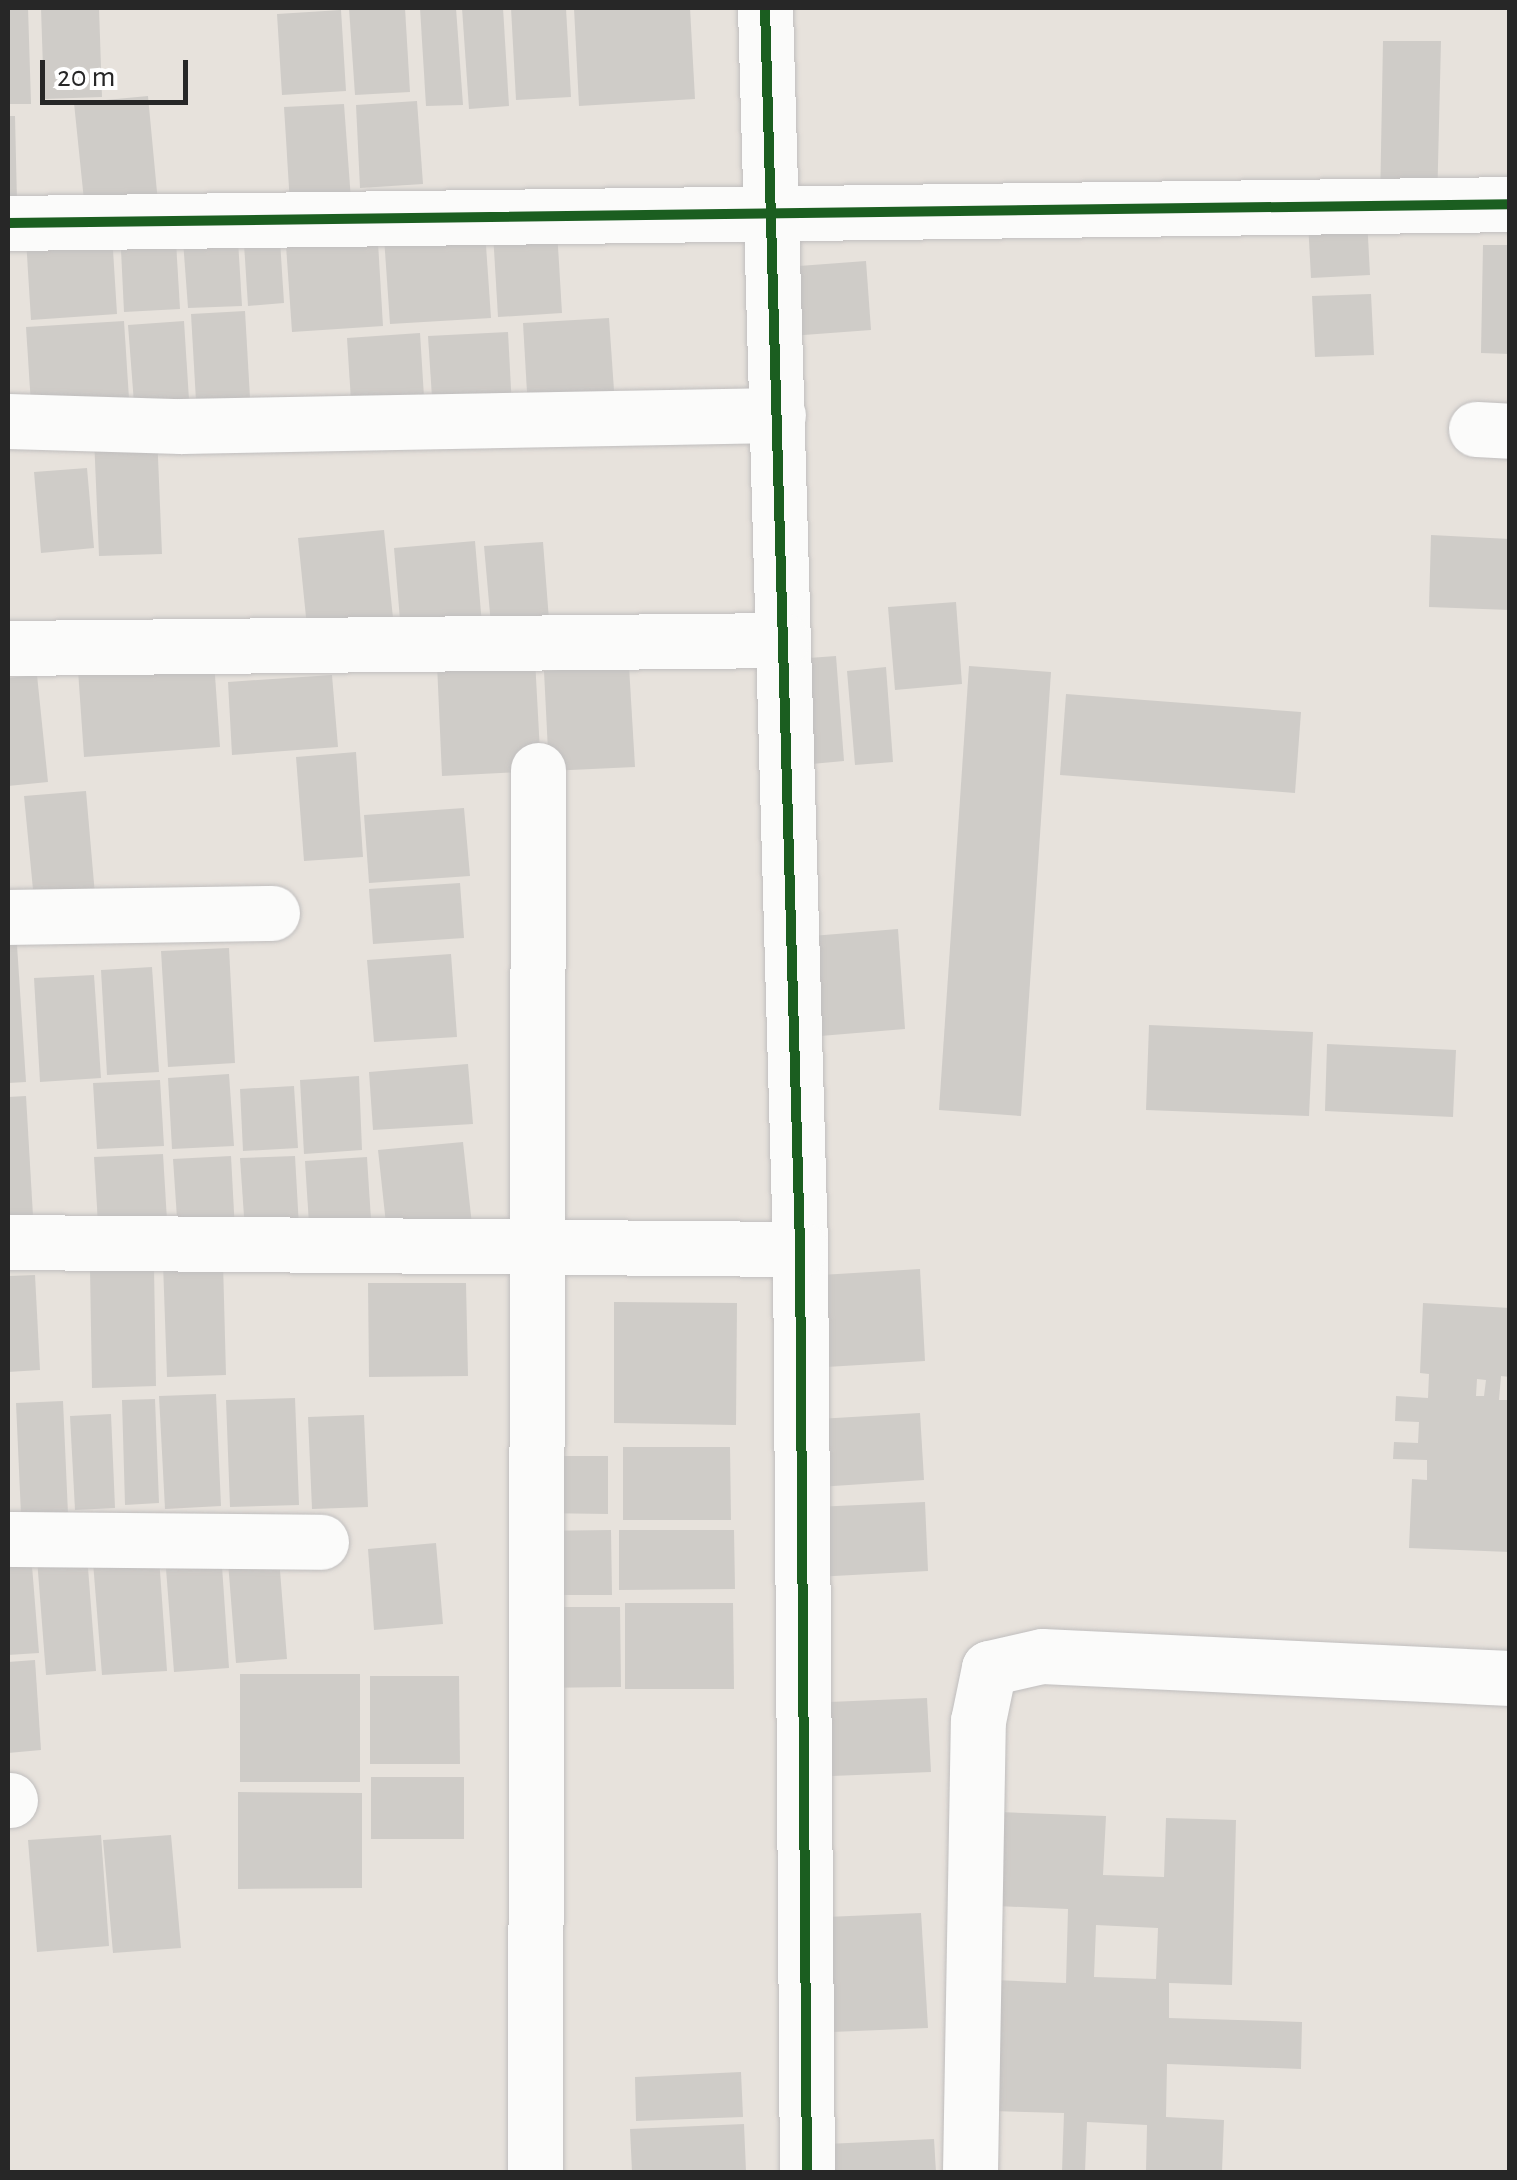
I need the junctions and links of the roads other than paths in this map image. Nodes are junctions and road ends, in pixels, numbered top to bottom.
1 (766, 8) edge
2 (1510, 204) edge
3 (770, 218) junction
4 (8, 223) edge
5 (778, 415) junction
6 (8, 421) edge
7 (782, 640) junction
8 (8, 648) edge
9 (538, 770) dead end
10 (272, 913) dead end
11 (8, 916) edge
12 (8, 1242) edge
13 (540, 1245) junction
14 (800, 1249) junction
15 (8, 1539) edge
16 (321, 1542) dead end
17 (1510, 1678) edge
18 (535, 2172) edge
19 (808, 2172) edge
20 (970, 2172) edge

1 - 3 street
2 - 3 street
3 - 4 street
3 - 5 street
5 - 6 street
5 - 7 street
7 - 8 street
7 - 14 street
9 - 13 street
10 - 11 street
12 - 13 street
13 - 14 street
13 - 18 street
14 - 19 street
15 - 16 street
17 - 20 street

